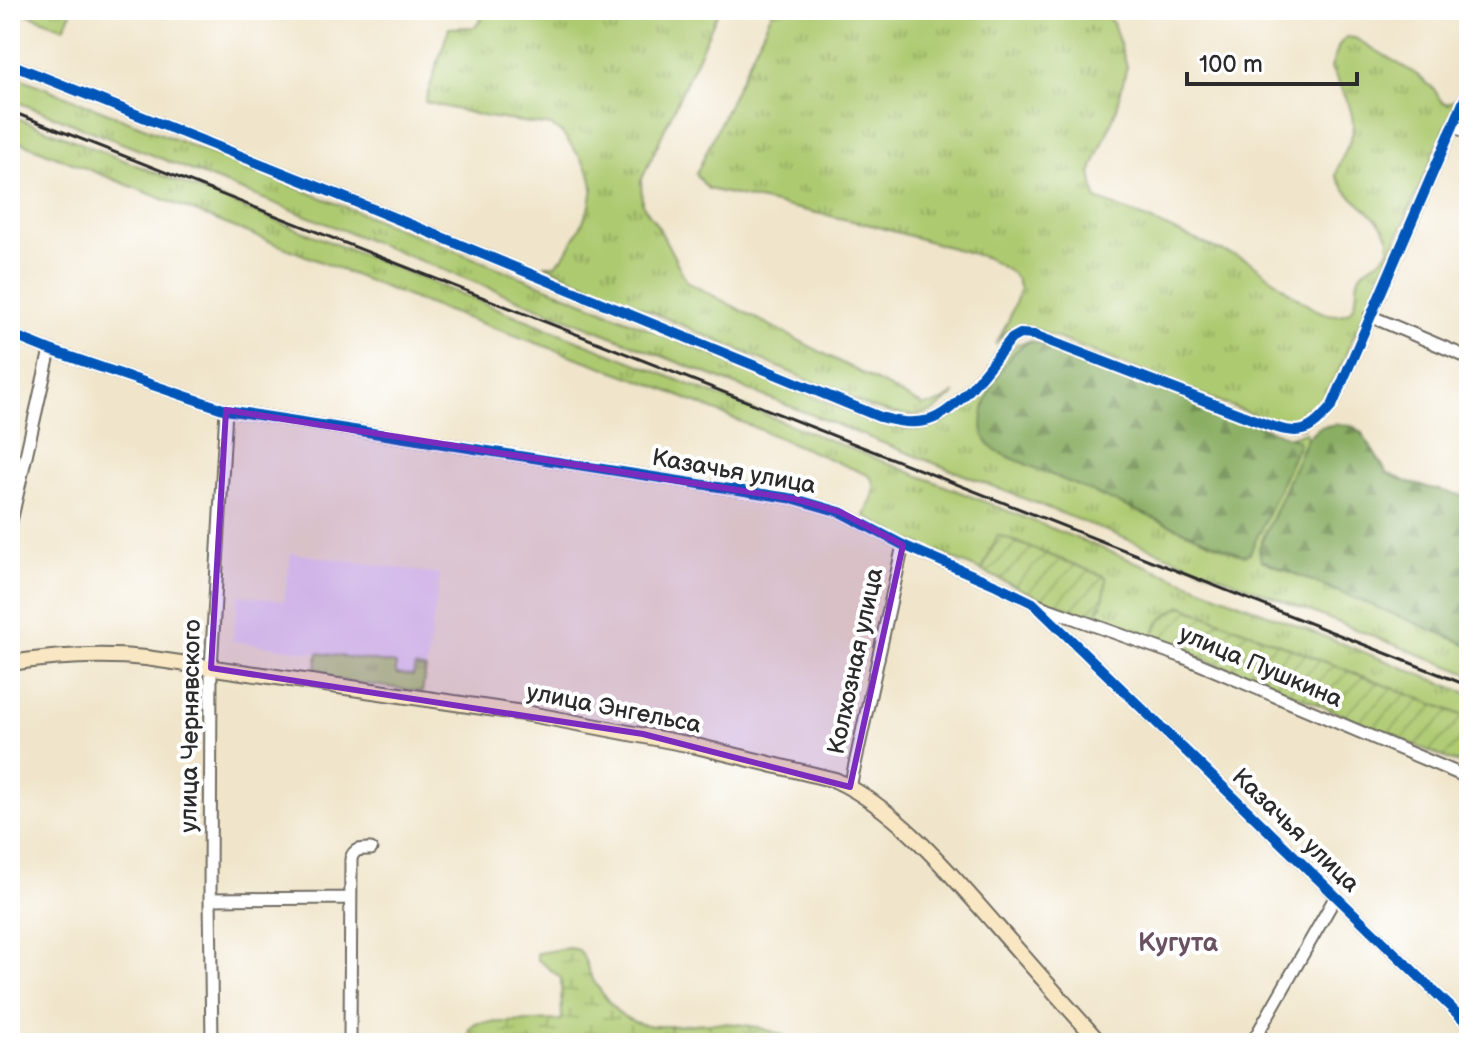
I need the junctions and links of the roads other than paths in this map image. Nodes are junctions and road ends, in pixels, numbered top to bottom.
1 (10, 64) edge
2 (1469, 89) edge
3 (1453, 126) junction
4 (1469, 133) edge
5 (1370, 316) junction
6 (10, 334) edge
7 (50, 350) junction
8 (1469, 358) edge
9 (226, 410) junction
10 (10, 526) edge
11 (903, 545) junction
12 (1033, 603) junction
13 (10, 663) edge
14 (211, 668) junction
15 (1469, 778) edge
16 (850, 787) junction
17 (371, 849) dead end
18 (1336, 896) junction
19 (350, 898) junction
20 (210, 899) junction
21 (1469, 1025) edge
22 (212, 1043) edge
23 (350, 1043) edge
24 (1100, 1043) edge
25 (1252, 1043) edge

1 - 5 street
2 - 3 street
3 - 4 street
3 - 5 street
5 - 8 street
6 - 7 street, Казачья улица
7 - 9 street, Казачья улица
7 - 10 street
9 - 11 street, Казачья улица
9 - 14 street, улица Чернявского
11 - 12 street, Казачья улица
11 - 16 street, Колхозная улица
12 - 15 street, улица Пушкина
12 - 18 street, Казачья улица
13 - 14 street, улица Энгельса
14 - 16 street, улица Энгельса
14 - 20 street, улица Чернявского
16 - 24 street, улица Энгельса
17 - 19 street
18 - 21 street, Казачья улица
18 - 25 street
19 - 20 street
19 - 23 street
20 - 22 street, улица Чернявского

